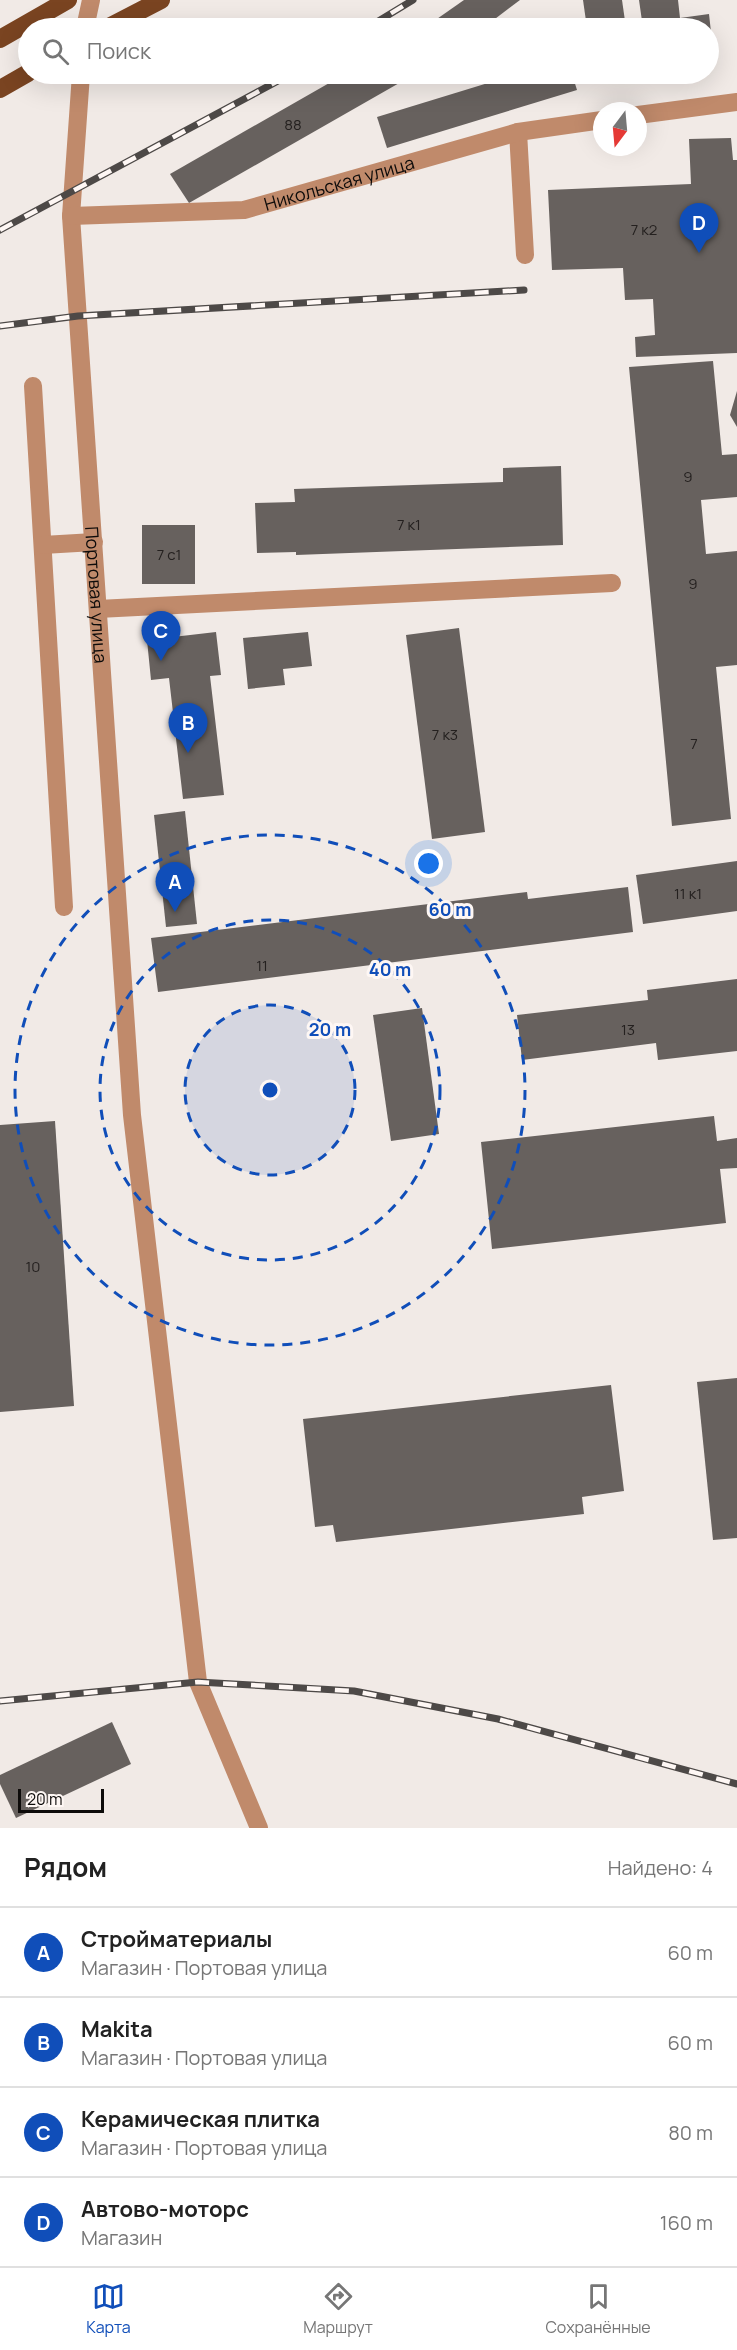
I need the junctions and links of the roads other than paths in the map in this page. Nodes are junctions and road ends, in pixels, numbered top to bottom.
1 (68, 0) edge
2 (91, 0) edge
3 (161, 0) edge
4 (37, 18) edge
5 (87, 18) edge
6 (126, 18) edge
7 (18, 29) edge
8 (0, 39) edge
9 (18, 79) edge
10 (80, 84) edge
11 (0, 89) edge
12 (737, 102) edge
13 (647, 115) edge
14 (593, 121) edge
15 (518, 132) junction
16 (71, 216) junction
17 (525, 255) dead end
18 (33, 386) dead end
19 (94, 542) junction
20 (42, 545) junction
21 (612, 583) dead end
22 (98, 609) junction
23 (64, 907) dead end
24 (259, 1828) edge

1 - 4 main road
2 - 5 street
3 - 6 main road
7 - 8 main road
9 - 11 main road
10 - 16 street, Портовая улица
12 - 13 street
14 - 15 street, Никольская улица
15 - 16 street, Никольская улица
15 - 17 street
16 - 19 street, Портовая улица
18 - 20 street
19 - 20 street
19 - 22 street, Портовая улица
20 - 23 street
21 - 22 street
22 - 24 street, Портовая улица

